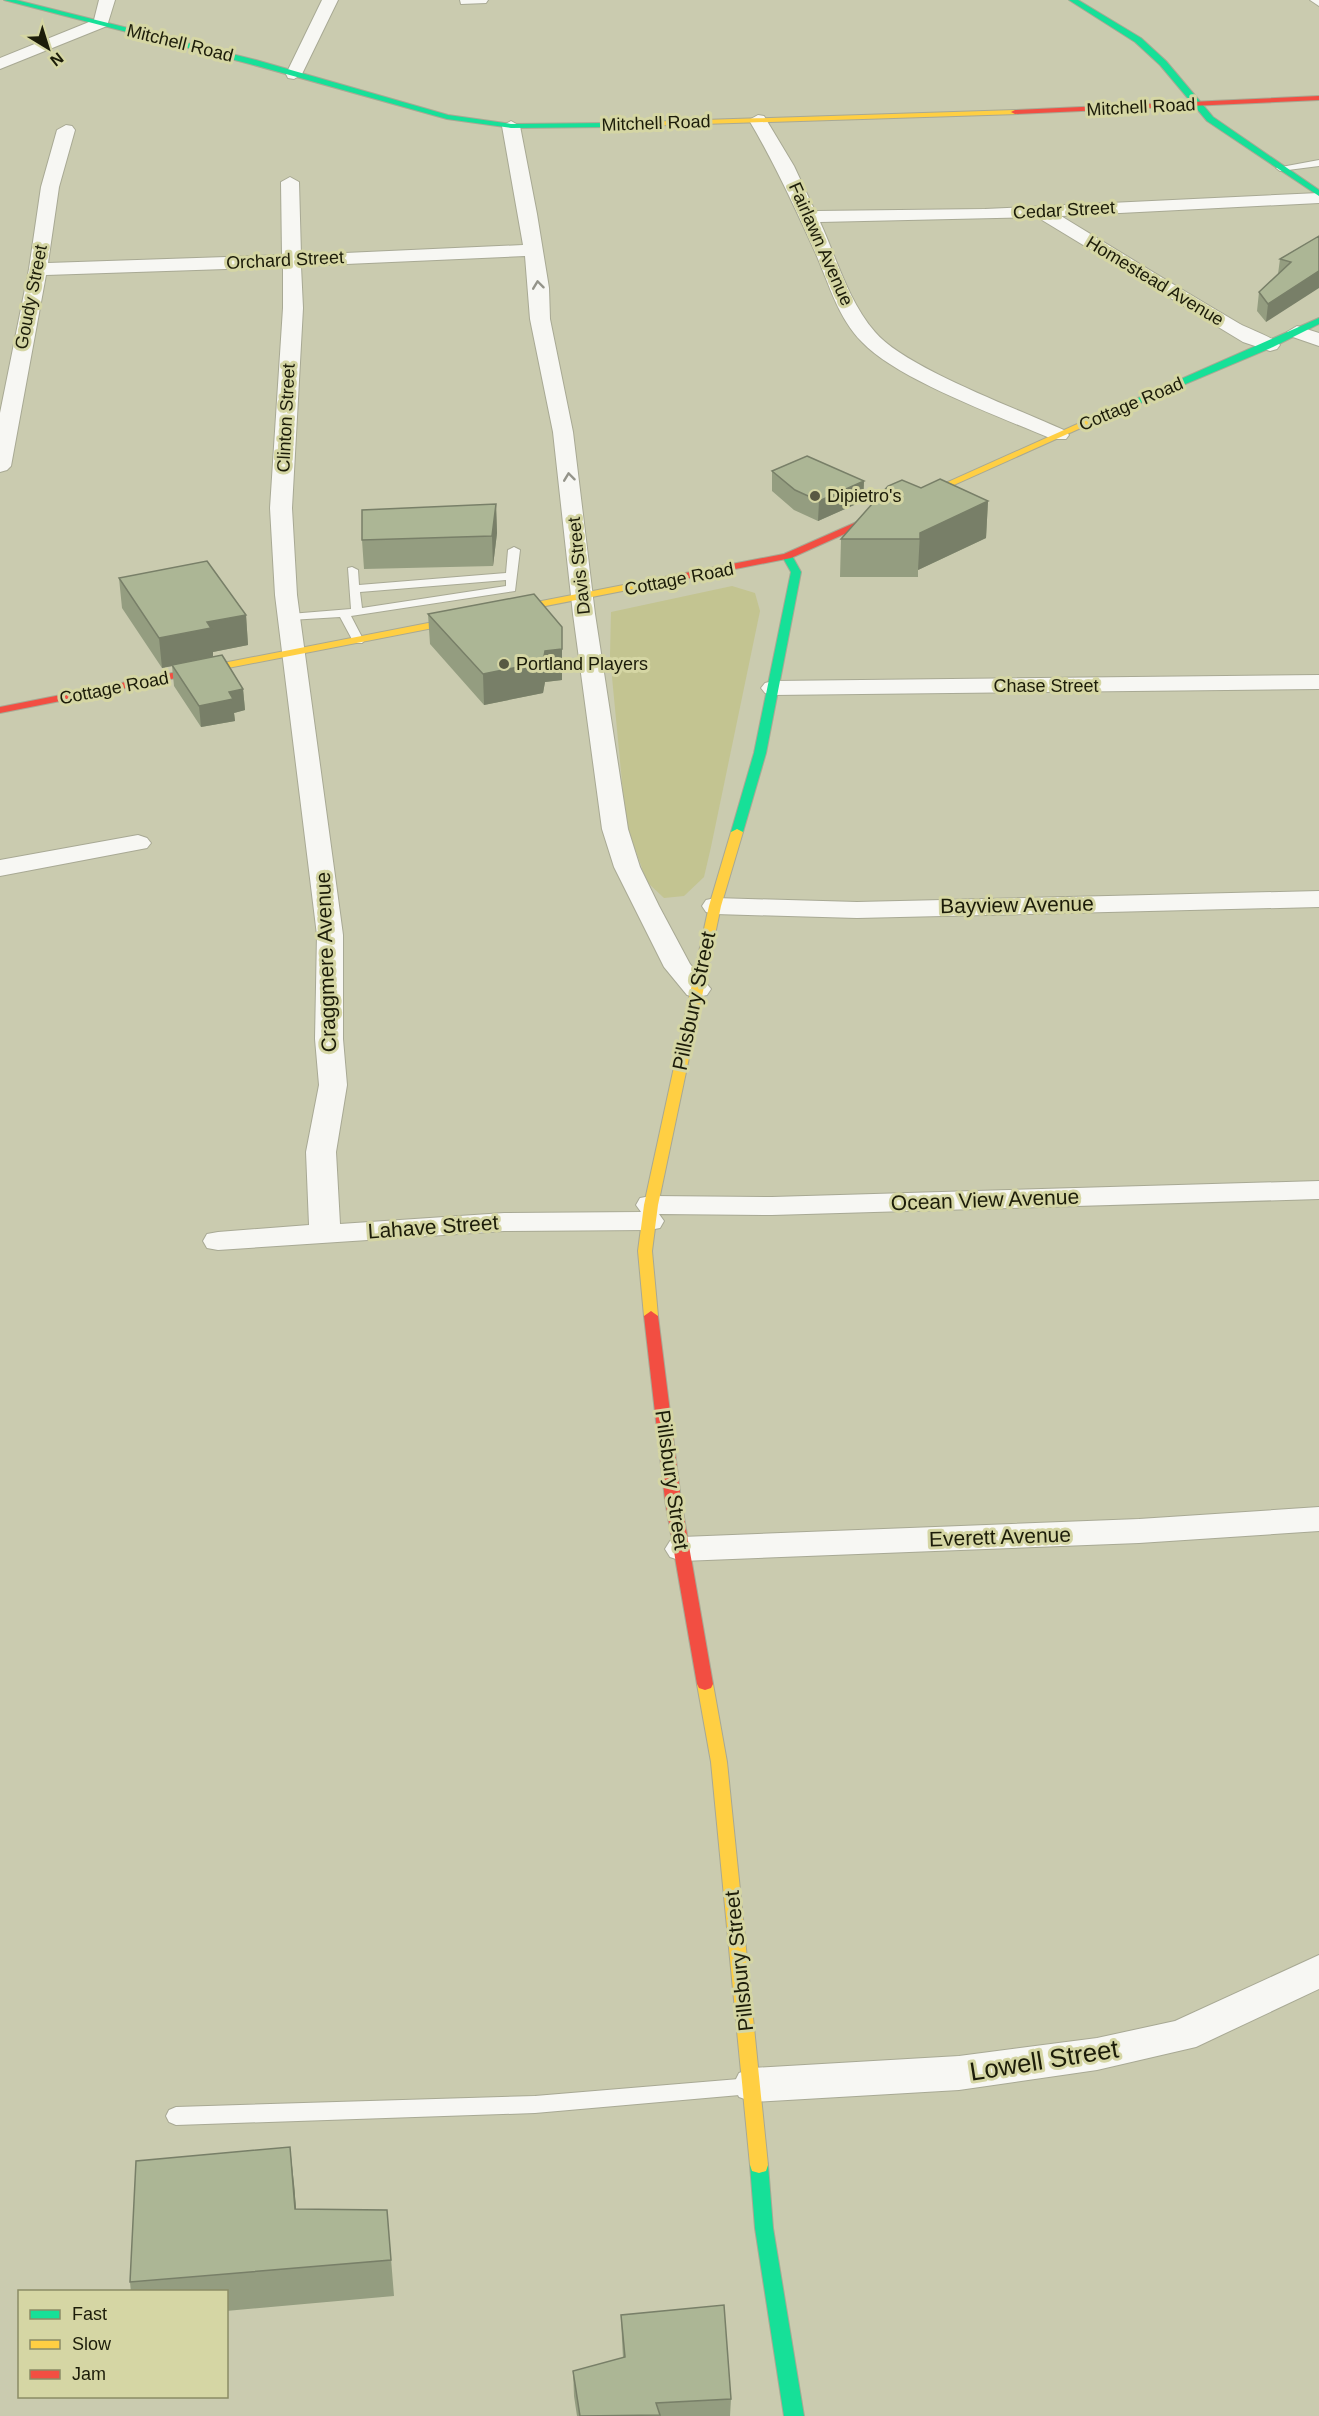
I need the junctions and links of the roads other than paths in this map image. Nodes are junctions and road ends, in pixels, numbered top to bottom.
1 (8, 0) edge
2 (107, 0) edge
3 (330, 0) edge
4 (480, 0) edge
5 (1073, 0) edge
6 (467, 1) edge
7 (101, 23) junction
8 (0, 64) edge
9 (294, 74) junction
10 (1319, 98) edge
11 (1197, 104) junction
12 (758, 120) junction
13 (511, 126) junction
14 (66, 130) dead end
15 (1319, 162) edge
16 (1280, 168) junction
17 (290, 182) dead end
18 (1319, 196) edge
19 (1042, 212) junction
20 (809, 218) junction
21 (532, 250) junction
22 (291, 259) junction
23 (38, 268) junction
24 (1319, 321) edge
25 (1297, 332) junction
26 (1319, 340) edge
27 (1269, 345) junction
28 (1059, 435) junction
29 (0, 466) edge
30 (514, 550) dead end
31 (788, 556) junction
32 (352, 570) dead end
33 (510, 576) junction
34 (354, 589) junction
35 (511, 589) junction
36 (583, 598) junction
37 (517, 610) junction
38 (357, 612) junction
39 (344, 613) junction
40 (290, 617) junction
41 (358, 641) junction
42 (295, 653) junction
43 (1319, 682) edge
44 (773, 688) junction
45 (0, 710) edge
46 (138, 843) dead end
47 (0, 868) edge
48 (1319, 899) edge
49 (715, 906) junction
50 (697, 989) junction
51 (1319, 1190) edge
52 (650, 1213) junction
53 (325, 1235) junction
54 (218, 1241) dead end
55 (1319, 1519) edge
56 (682, 1549) junction
57 (1319, 1971) edge
58 (753, 2085) junction
59 (176, 2116) dead end
60 (794, 2416) edge

1 - 7 street, Mitchell Road
2 - 7 street
3 - 9 street
4 - 6 street
5 - 11 street
7 - 8 street
7 - 9 street, Mitchell Road
9 - 13 street, Mitchell Road
10 - 11 street, Mitchell Road
11 - 12 street, Mitchell Road
11 - 16 street
12 - 13 street, Mitchell Road
12 - 20 street, Fairlawn Avenue
13 - 21 street, Davis Street
14 - 23 street, Goudy Street
15 - 16 lane
16 - 18 street
17 - 22 street, Clinton Street
18 - 19 street, Cedar Street
19 - 20 street, Cedar Street
19 - 27 street, Homestead Avenue
20 - 28 street, Fairlawn Avenue
21 - 22 street, Orchard Street
36 -> 21 street, Davis Street
22 - 23 street, Orchard Street
22 - 40 street, Clinton Street
23 - 29 street, Goudy Street
24 - 25 street, Cottage Road
25 - 26 street
25 - 27 street, Cottage Road
27 - 28 street, Cottage Road
28 - 31 street, Cottage Road
30 - 33 lane
31 - 36 street, Cottage Road
31 - 44 street, Pillsbury Street
32 - 34 lane
33 - 34 lane
33 - 35 lane
34 - 38 lane
35 - 37 lane
35 - 38 lane
36 - 37 street, Cottage Road
36 - 50 street, Davis Street
37 - 41 street, Cottage Road
38 - 39 lane
39 - 40 lane
39 - 41 lane
40 - 42 street, Clinton Street
41 - 42 street, Cottage Road
42 - 45 street, Cottage Road
42 - 53 street, Craggmere Avenue
43 - 44 street, Chase Street
44 - 49 street, Pillsbury Street
46 - 47 street
48 - 49 street, Bayview Avenue
49 - 50 street, Pillsbury Street
50 - 52 street, Pillsbury Street
51 - 52 street, Ocean View Avenue
52 - 53 street, Lahave Street
52 - 56 street, Pillsbury Street
53 - 54 street, Lahave Street
55 - 56 street, Everett Avenue
56 - 58 street, Pillsbury Street
57 - 58 street, Lowell Street
58 - 59 lane
58 - 60 street, Pillsbury Street

